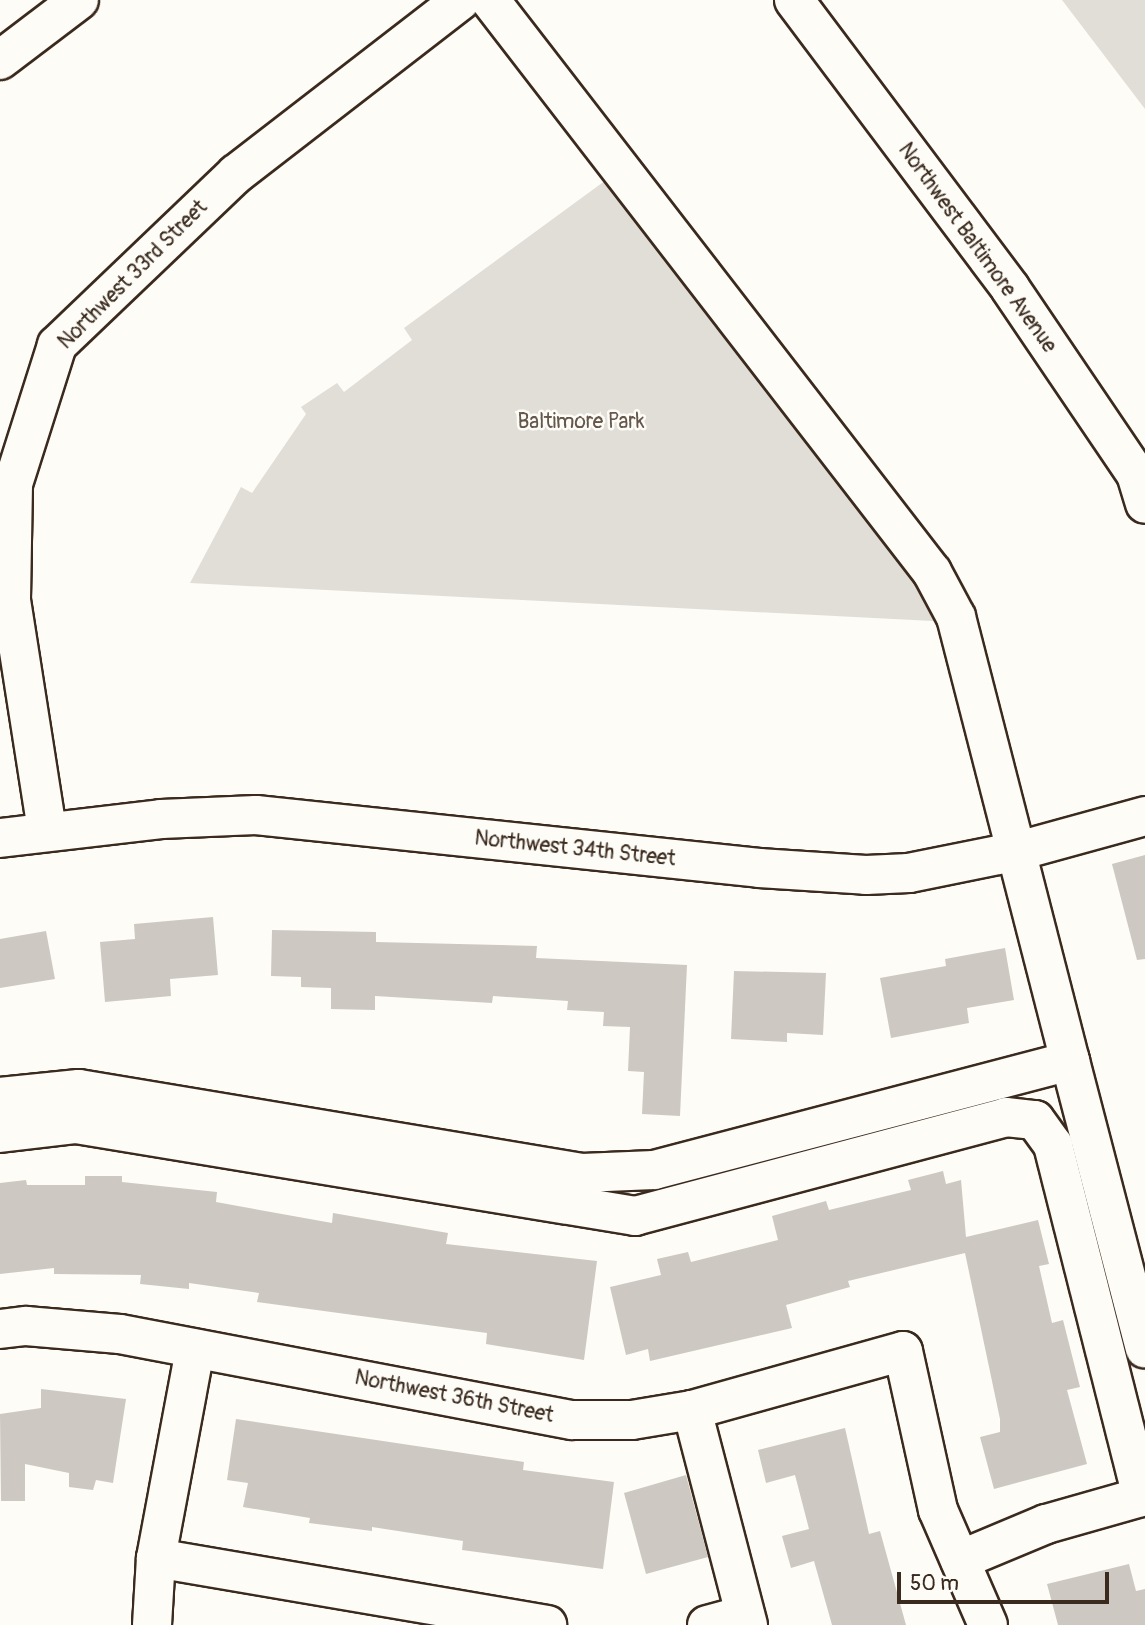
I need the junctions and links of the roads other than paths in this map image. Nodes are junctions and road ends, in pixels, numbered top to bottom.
1 (79, 0) edge
2 (461, 0) edge
3 (490, 0) edge
4 (794, 0) edge
5 (0, 60) edge
6 (1145, 504) edge
7 (5, 599) edge
8 (1145, 816) edge
9 (47, 830) junction
10 (0, 838) edge
11 (1018, 850) junction
12 (1070, 1061) junction
13 (0, 1097) edge
14 (0, 1133) edge
15 (0, 1329) edge
16 (1145, 1348) edge
17 (195, 1349) junction
18 (692, 1410) junction
19 (1144, 1496) edge
20 (156, 1558) junction
21 (960, 1560) junction
22 (356, 1608) edge
23 (747, 1620) edge
24 (152, 1625) edge
25 (547, 1625) edge
26 (707, 1625) edge
27 (988, 1625) edge

1 - 5 street
2 - 7 street, Northwest 33rd Street
3 - 11 street
4 - 6 street, Northwest Baltimore Avenue
7 - 9 street, Northwest 33rd Street
8 - 11 street, Northwest 34th Street
9 - 10 street, Northwest 34th Street
9 - 11 street, Northwest 34th Street
11 - 12 street
12 - 13 street
12 - 16 street
14 - 19 street
15 - 17 street, Northwest 36th Street
17 - 18 street, Northwest 36th Street
17 - 20 street
18 - 21 street, Northwest 36th Street
18 - 23 street
19 - 21 street
20 - 22 street
20 - 24 street
21 - 27 street
22 - 25 street
23 - 26 street

